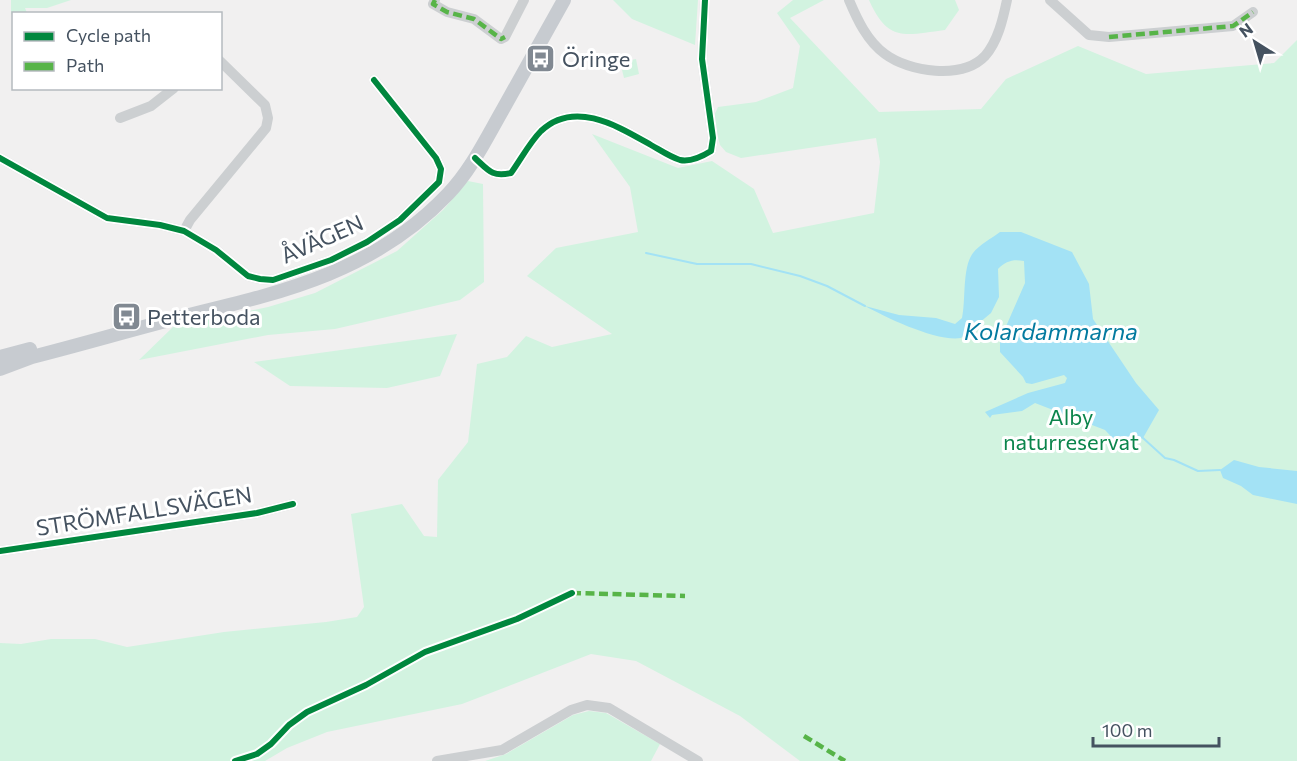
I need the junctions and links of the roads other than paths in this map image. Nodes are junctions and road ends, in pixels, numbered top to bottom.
1 (524, 0) edge
2 (564, 0) edge
3 (705, 0) edge
4 (849, 0) edge
5 (1007, 0) edge
6 (1050, 0) edge
7 (431, 2) edge
8 (1253, 12) dead end
9 (222, 63) edge
10 (374, 80) dead end
11 (171, 90) edge
12 (120, 118) dead end
13 (0, 158) edge
14 (475, 158) junction
15 (184, 231) junction
16 (184, 316) junction
17 (0, 357) edge
18 (0, 369) edge
19 (293, 504) dead end
20 (0, 551) edge
21 (437, 761) edge
22 (698, 761) edge

1 - 7 street
2 - 14 main road
3 - 14 street
4 - 5 street
6 - 8 street
9 - 15 street
10 - 15 street, ÅVÄGEN
11 - 12 street
13 - 15 street, ÅVÄGEN
14 - 16 main road
16 - 17 main road
16 - 18 main road
19 - 20 street, STRÖMFALLSVÄGEN
21 - 22 street

